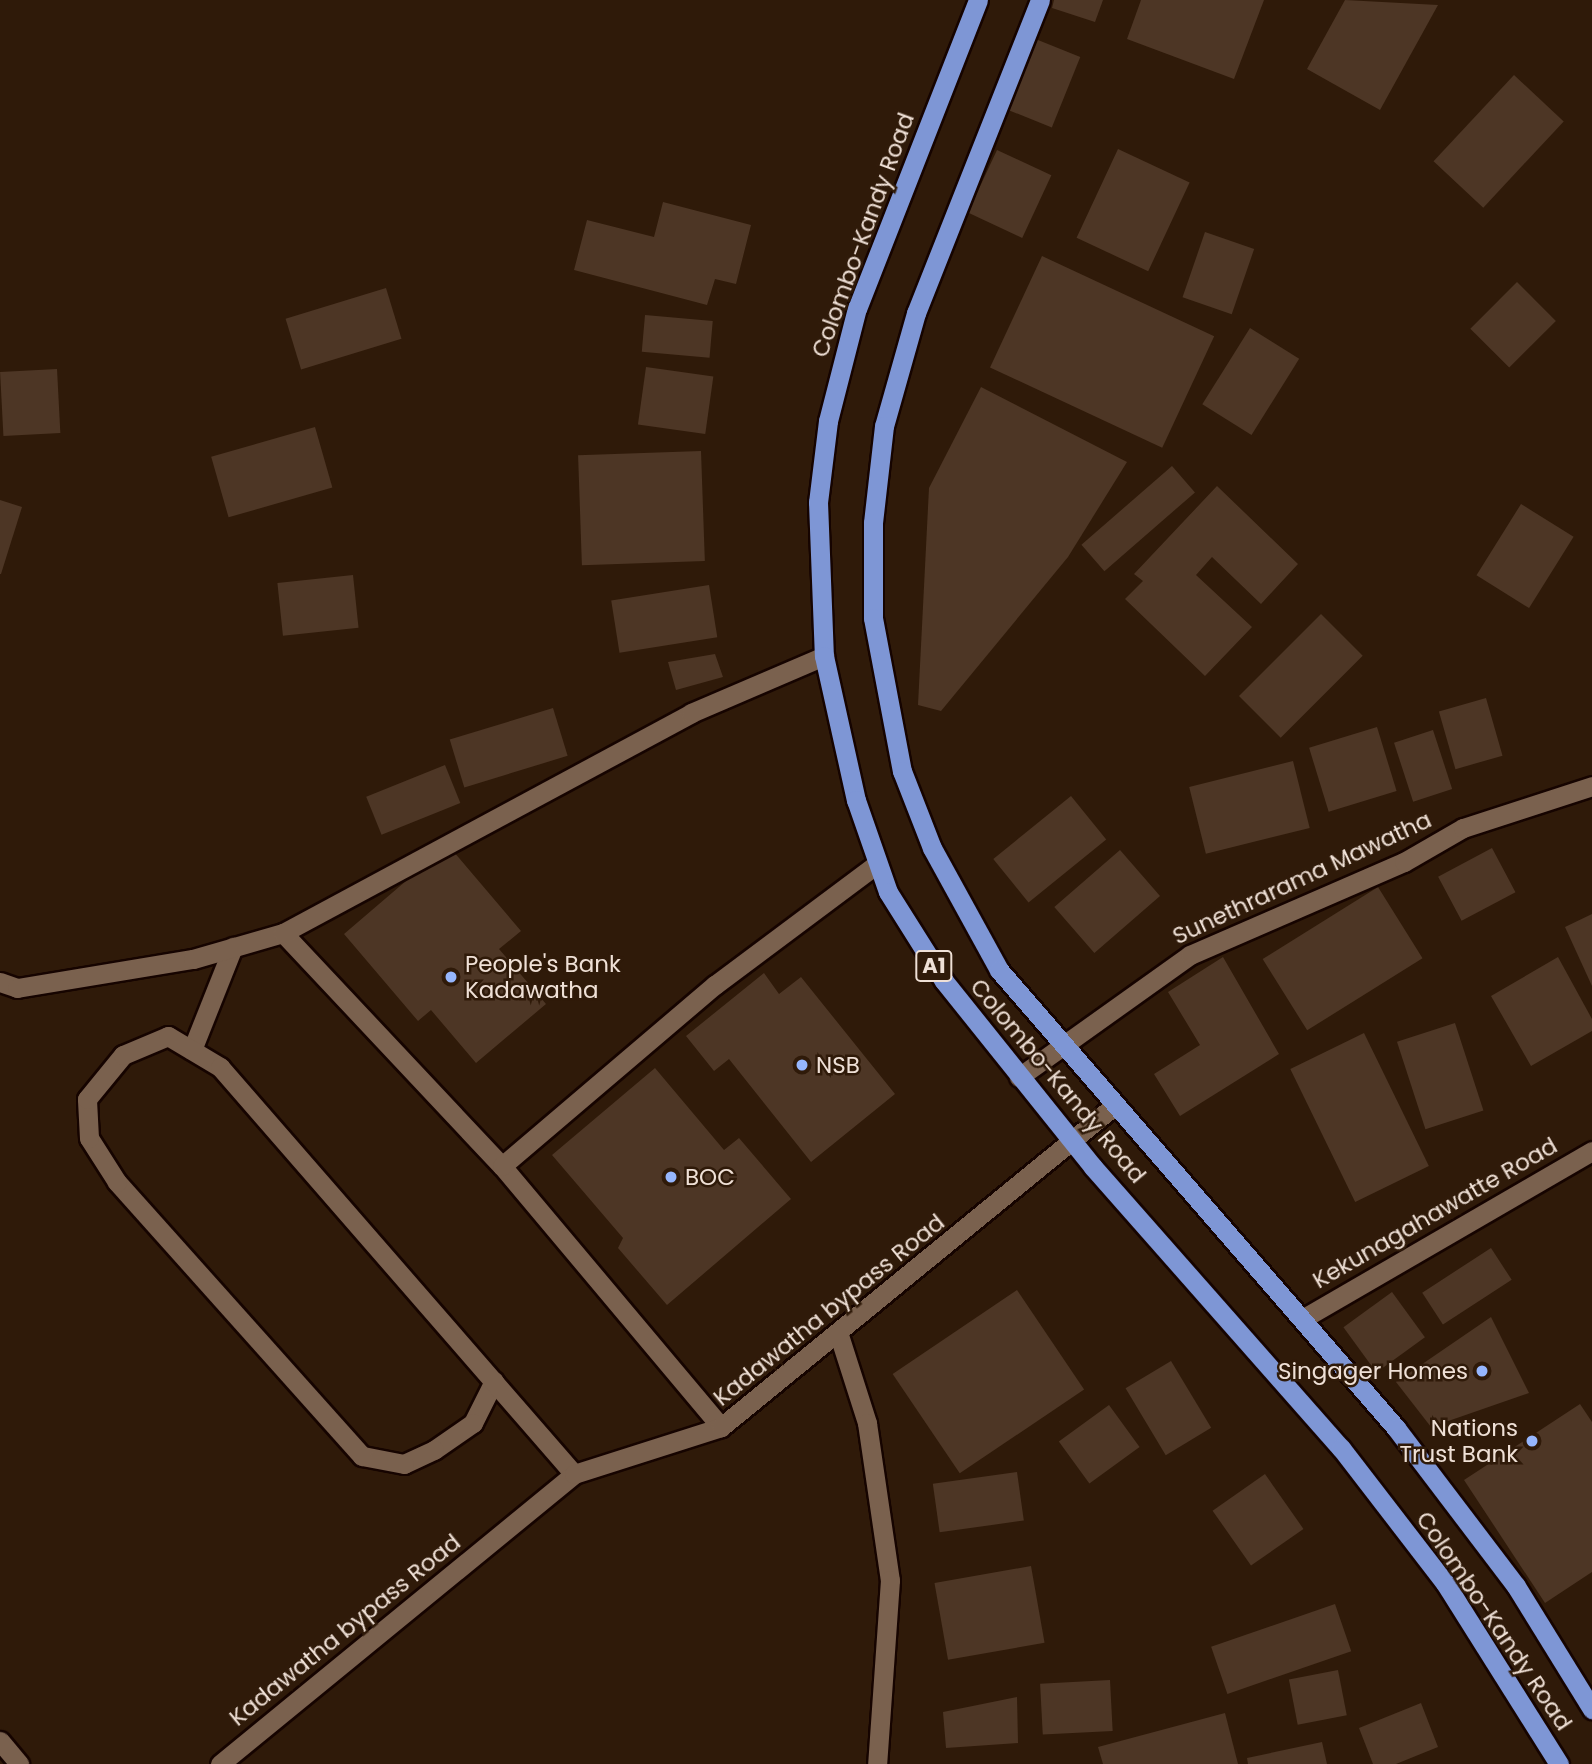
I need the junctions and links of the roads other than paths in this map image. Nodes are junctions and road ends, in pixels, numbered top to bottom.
1 (978, 0) edge
2 (1041, 0) edge
3 (824, 656) junction
4 (1592, 786) edge
5 (877, 864) junction
6 (283, 933) junction
7 (233, 947) junction
8 (0, 982) edge
9 (1061, 1044) junction
10 (192, 1050) junction
11 (1019, 1077) junction
12 (1114, 1106) junction
13 (1072, 1142) junction
14 (1592, 1152) edge
15 (502, 1166) junction
16 (1304, 1318) junction
17 (838, 1332) junction
18 (494, 1381) junction
19 (721, 1427) junction
20 (575, 1474) junction
21 (1586, 1687) edge
22 (1592, 1709) edge
23 (0, 1741) edge
24 (19, 1764) edge
25 (220, 1764) edge
26 (877, 1764) edge
27 (1559, 1764) edge

1 - 3 highway, Colombo-Kandy Road / A1
2 - 9 highway, Colombo-Kandy Road / A1
3 - 5 highway, Colombo-Kandy Road / A1
3 - 6 street
4 - 9 street, Sunethrarama Mawatha
5 - 11 highway, Colombo-Kandy Road / A1
5 - 15 street
6 - 7 street
6 - 15 street
7 - 8 street
7 - 10 street
9 - 11 street, Sunethrarama Mawatha
9 - 12 highway, Colombo-Kandy Road / A1
10 - 18 street
10 - 18 street
11 - 13 highway, Colombo-Kandy Road / A1
12 - 13 street, Kadawatha bypass Road
12 - 16 highway, Colombo-Kandy Road / A1
13 - 17 street, Kadawatha bypass Road
13 - 27 highway, Colombo-Kandy Road / A1
14 - 16 street, Kekunagahawatte Road
15 - 19 street
16 - 21 highway, Colombo-Kandy Road / A1
17 - 19 street, Kadawatha bypass Road
17 - 26 street
18 - 20 street
19 - 20 street, Kadawatha bypass Road
20 - 25 street, Kadawatha bypass Road
21 - 22 highway, Colombo-Kandy Road / A1
23 - 24 street

